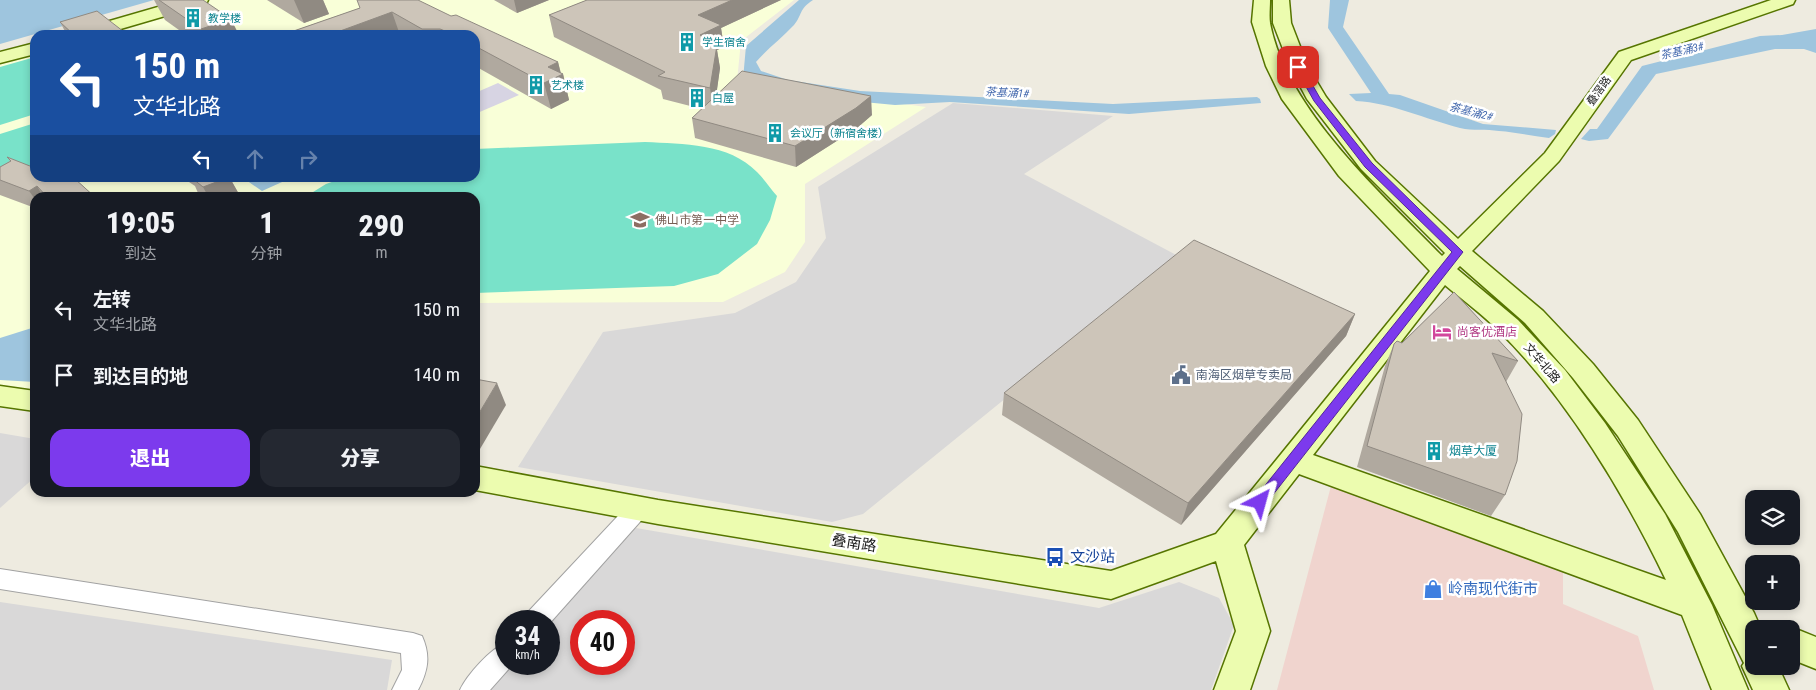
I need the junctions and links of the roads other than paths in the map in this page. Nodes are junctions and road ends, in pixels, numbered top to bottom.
1 (200, 0) edge
2 (1262, 0) edge
3 (1281, 0) edge
4 (1787, 0) edge
5 (98, 30) edge
6 (30, 49) edge
7 (0, 58) edge
8 (1450, 261) junction
9 (0, 396) edge
10 (30, 400) edge
11 (1293, 460) junction
12 (480, 479) edge
13 (639, 508) junction
14 (1227, 543) junction
15 (0, 579) edge
16 (1695, 605) junction
17 (546, 610) edge
18 (1745, 626) edge
19 (1800, 647) edge
20 (1816, 653) edge
21 (495, 666) edge
22 (1764, 675) edge
23 (405, 690) edge
24 (473, 690) edge
25 (1232, 690) edge
26 (1730, 690) edge
27 (1771, 690) edge

1 - 5 street
2 - 8 street, 文华北路
3 - 8 street, 文华北路
4 - 8 street, 叠滘路
6 - 7 street
8 - 11 street, 叠滘路
8 - 16 street, 文华北路
8 - 18 street, 文华北路
9 - 10 street
11 - 14 street, 叠滘路
11 - 16 street
12 - 13 street, 叠南路
13 - 14 street, 叠南路
13 - 17 street
14 - 25 street
15 - 23 street
16 - 26 street, 文华北路
19 - 20 street
21 - 24 street
22 - 27 street

